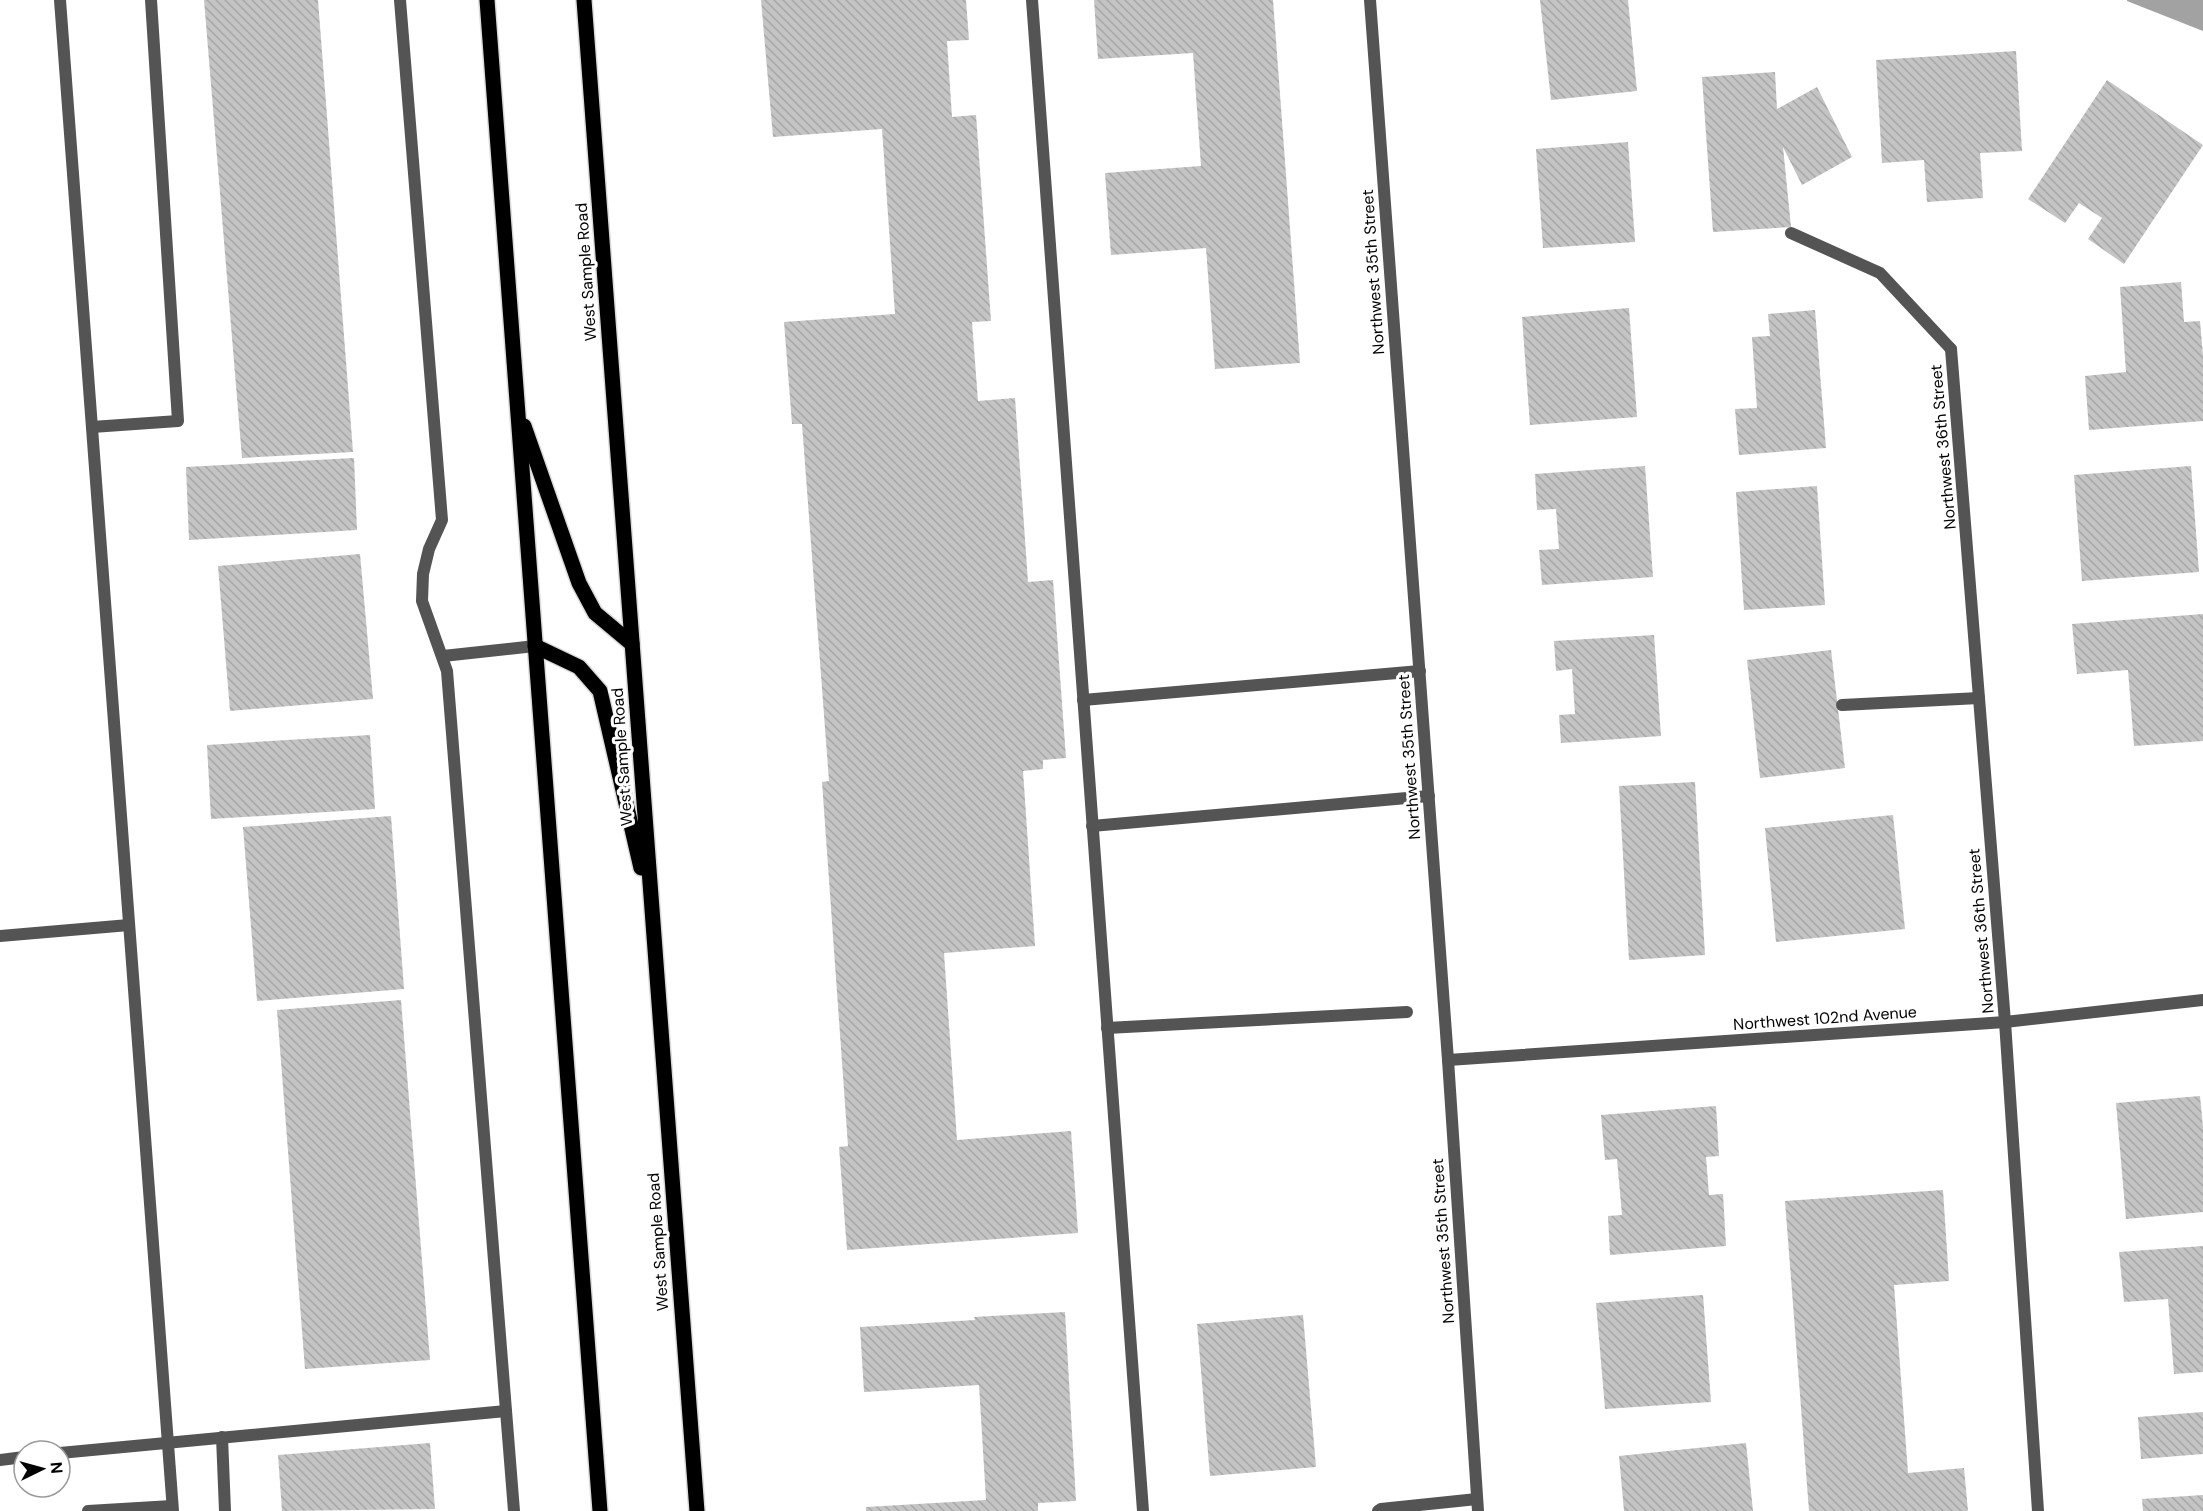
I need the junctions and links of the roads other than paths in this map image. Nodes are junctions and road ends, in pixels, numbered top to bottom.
1 (60, 0) edge
2 (151, 0) edge
3 (400, 0) edge
4 (487, 0) edge
5 (584, 0) edge
6 (1032, 0) edge
7 (1370, 0) edge
8 (1791, 233) dead end
9 (517, 406) junction
10 (92, 427) junction
11 (632, 644) junction
12 (535, 646) junction
13 (443, 656) junction
14 (1420, 671) junction
15 (1979, 698) junction
16 (1083, 700) junction
17 (1842, 705) dead end
18 (1429, 796) junction
19 (1092, 826) junction
20 (652, 914) junction
21 (129, 925) junction
22 (0, 936) edge
23 (2203, 1000) edge
24 (1407, 1012) dead end
25 (2005, 1022) junction
26 (1107, 1028) junction
27 (1448, 1060) junction
28 (506, 1412) junction
29 (222, 1437) junction
30 (167, 1442) junction
31 (72, 1452) edge
32 (1478, 1505) edge
33 (172, 1509) edge
34 (88, 1511) edge
35 (225, 1511) edge
36 (514, 1511) edge
37 (600, 1511) edge
38 (697, 1511) edge
39 (1143, 1511) edge
40 (1378, 1511) edge
41 (2038, 1511) edge

1 - 10 street
2 - 10 street
3 - 13 street
4 - 9 main road
5 - 11 main road, West Sample Road
6 - 16 street
7 - 14 street, Northwest 35th Street
8 - 15 street, Northwest 36th Street
9 - 11 main road
9 - 12 main road
10 - 21 street
11 - 20 main road, West Sample Road
12 - 13 street
12 - 20 main road
12 - 37 main road
13 - 28 street
14 - 16 street
14 - 18 street, Northwest 35th Street
15 - 17 street
15 - 25 street, Northwest 36th Street
16 - 19 street
18 - 19 street
18 - 27 street, Northwest 35th Street
19 - 26 street
20 - 38 main road, West Sample Road
21 - 22 street
21 - 30 street
23 - 25 street, Northwest 102nd Avenue
24 - 26 street
25 - 27 street, Northwest 102nd Avenue
25 - 41 street, Northwest 36th Street
26 - 39 street
27 - 32 street, Northwest 35th Street
28 - 29 street
28 - 36 street
29 - 30 street
29 - 35 street
30 - 31 street
30 - 33 street
32 - 40 street
33 - 34 street

